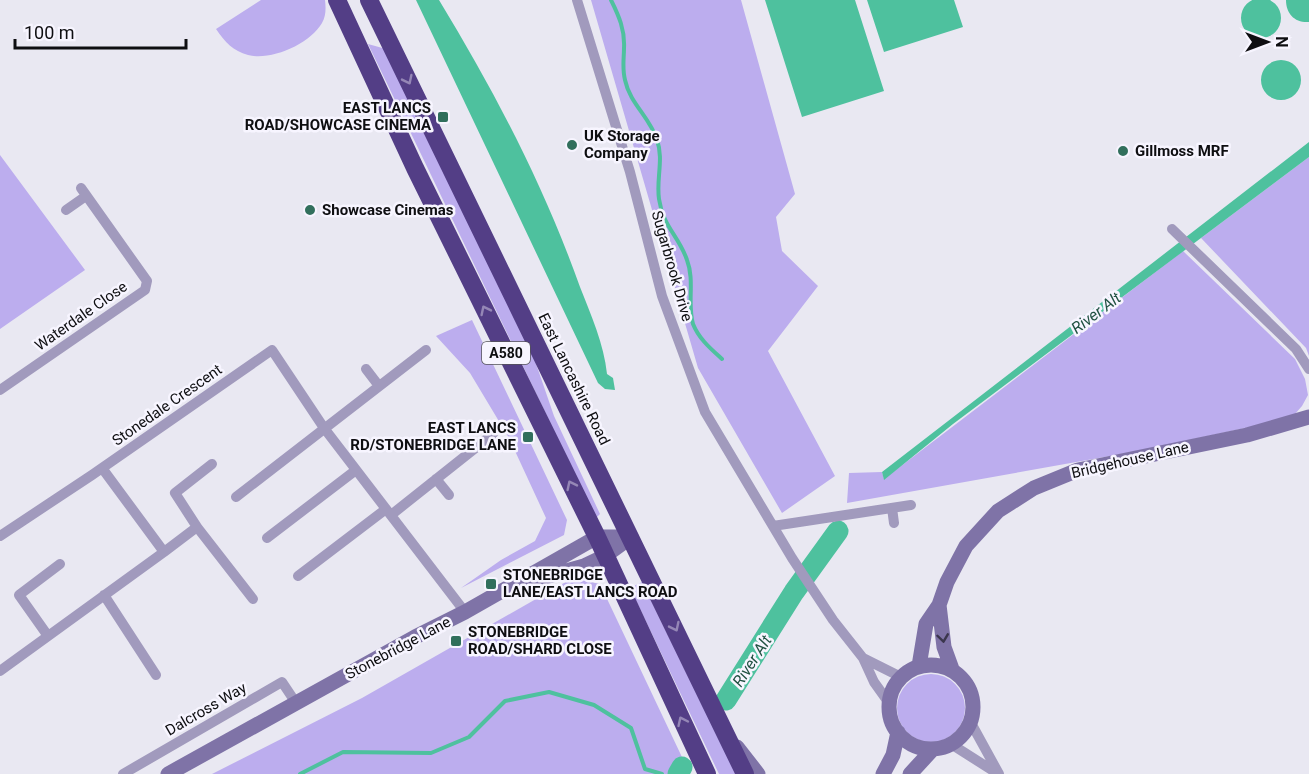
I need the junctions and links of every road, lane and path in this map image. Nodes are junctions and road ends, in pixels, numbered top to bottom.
1 (337, 0) edge
2 (369, 0) edge
3 (577, 0) edge
4 (66, 210) dead end
5 (1172, 229) dead end
6 (426, 350) dead end
7 (366, 369) dead end
8 (1309, 369) edge
9 (379, 386) junction
10 (0, 390) edge
11 (1307, 422) edge
12 (324, 428) junction
13 (494, 434) dead end
14 (212, 464) dead end
15 (102, 468) junction
16 (356, 471) junction
17 (436, 479) junction
18 (449, 495) dead end
19 (236, 497) dead end
20 (910, 505) dead end
21 (892, 508) junction
22 (388, 512) junction
23 (894, 523) dead end
24 (773, 526) junction
25 (197, 527) junction
26 (0, 536) edge
27 (597, 537) junction
28 (631, 537) junction
29 (267, 538) dead end
30 (164, 552) junction
31 (605, 556) junction
32 (60, 564) dead end
33 (298, 576) dead end
34 (508, 588) junction
35 (104, 595) junction
36 (253, 599) dead end
37 (939, 605) junction
38 (465, 612) junction
39 (48, 636) junction
40 (863, 658) junction
41 (919, 666) junction
42 (952, 669) junction
43 (0, 671) edge
44 (156, 675) dead end
45 (901, 677) junction
46 (296, 703) junction
47 (889, 703) junction
48 (971, 723) junction
49 (898, 732) junction
50 (726, 733) junction
51 (951, 744) junction
52 (933, 749) junction
53 (123, 774) edge
54 (168, 774) edge
55 (707, 774) edge
56 (745, 774) edge
57 (758, 774) edge
58 (883, 774) edge
59 (909, 774) edge
60 (999, 774) edge

27 -> 1 highway, A580
2 -> 28 highway, East Lancashire Road / A580
3 - 24 street, Sugarbrook Drive
4 - 10 street, Waterdale Close
5 - 8 street
6 - 9 street
7 - 9 street
9 - 12 street
11 - 37 street, Bridgehouse Lane
12 - 15 street, Stonedale Crescent
12 - 16 street, Stonedale Crescent
12 - 19 street
13 - 17 street
14 - 25 street
15 - 26 street, Stonedale Crescent
15 - 30 street
16 - 22 street, Stonedale Crescent
16 - 29 street
17 - 18 street
17 - 22 street
20 - 21 street
21 - 23 street
21 - 24 street
22 - 33 street
22 - 38 street, Stonedale Crescent
24 - 40 street, Sugarbrook Drive
25 - 30 street
25 - 36 street
27 - 28 street, Stonebridge Lane
27 - 31 highway, A580
27 - 34 street, Stonebridge Lane
28 - 31 street
28 -> 50 highway, East Lancashire Road / A580
30 - 35 street
31 - 34 street
55 -> 31 highway, A580
32 - 39 street
34 - 38 street, Stonebridge Lane
35 - 39 street
35 - 44 street
37 - 41 street, Bridgehouse Lane
37 -> 42 street, Bridgehouse Lane
38 - 46 street, Stonebridge Lane
39 - 43 street
40 - 45 street
40 - 47 street
41 - 42 street
41 - 45 street
42 - 48 street
45 - 47 street
46 - 53 street, Dalcross Way
46 - 54 street, Stonebridge Lane
47 - 49 street
48 - 51 street
48 - 60 street
49 - 52 street
49 - 58 street
50 - 56 highway, East Lancashire Road / A580
50 - 57 street
51 - 52 street
51 - 60 street
52 - 59 street

